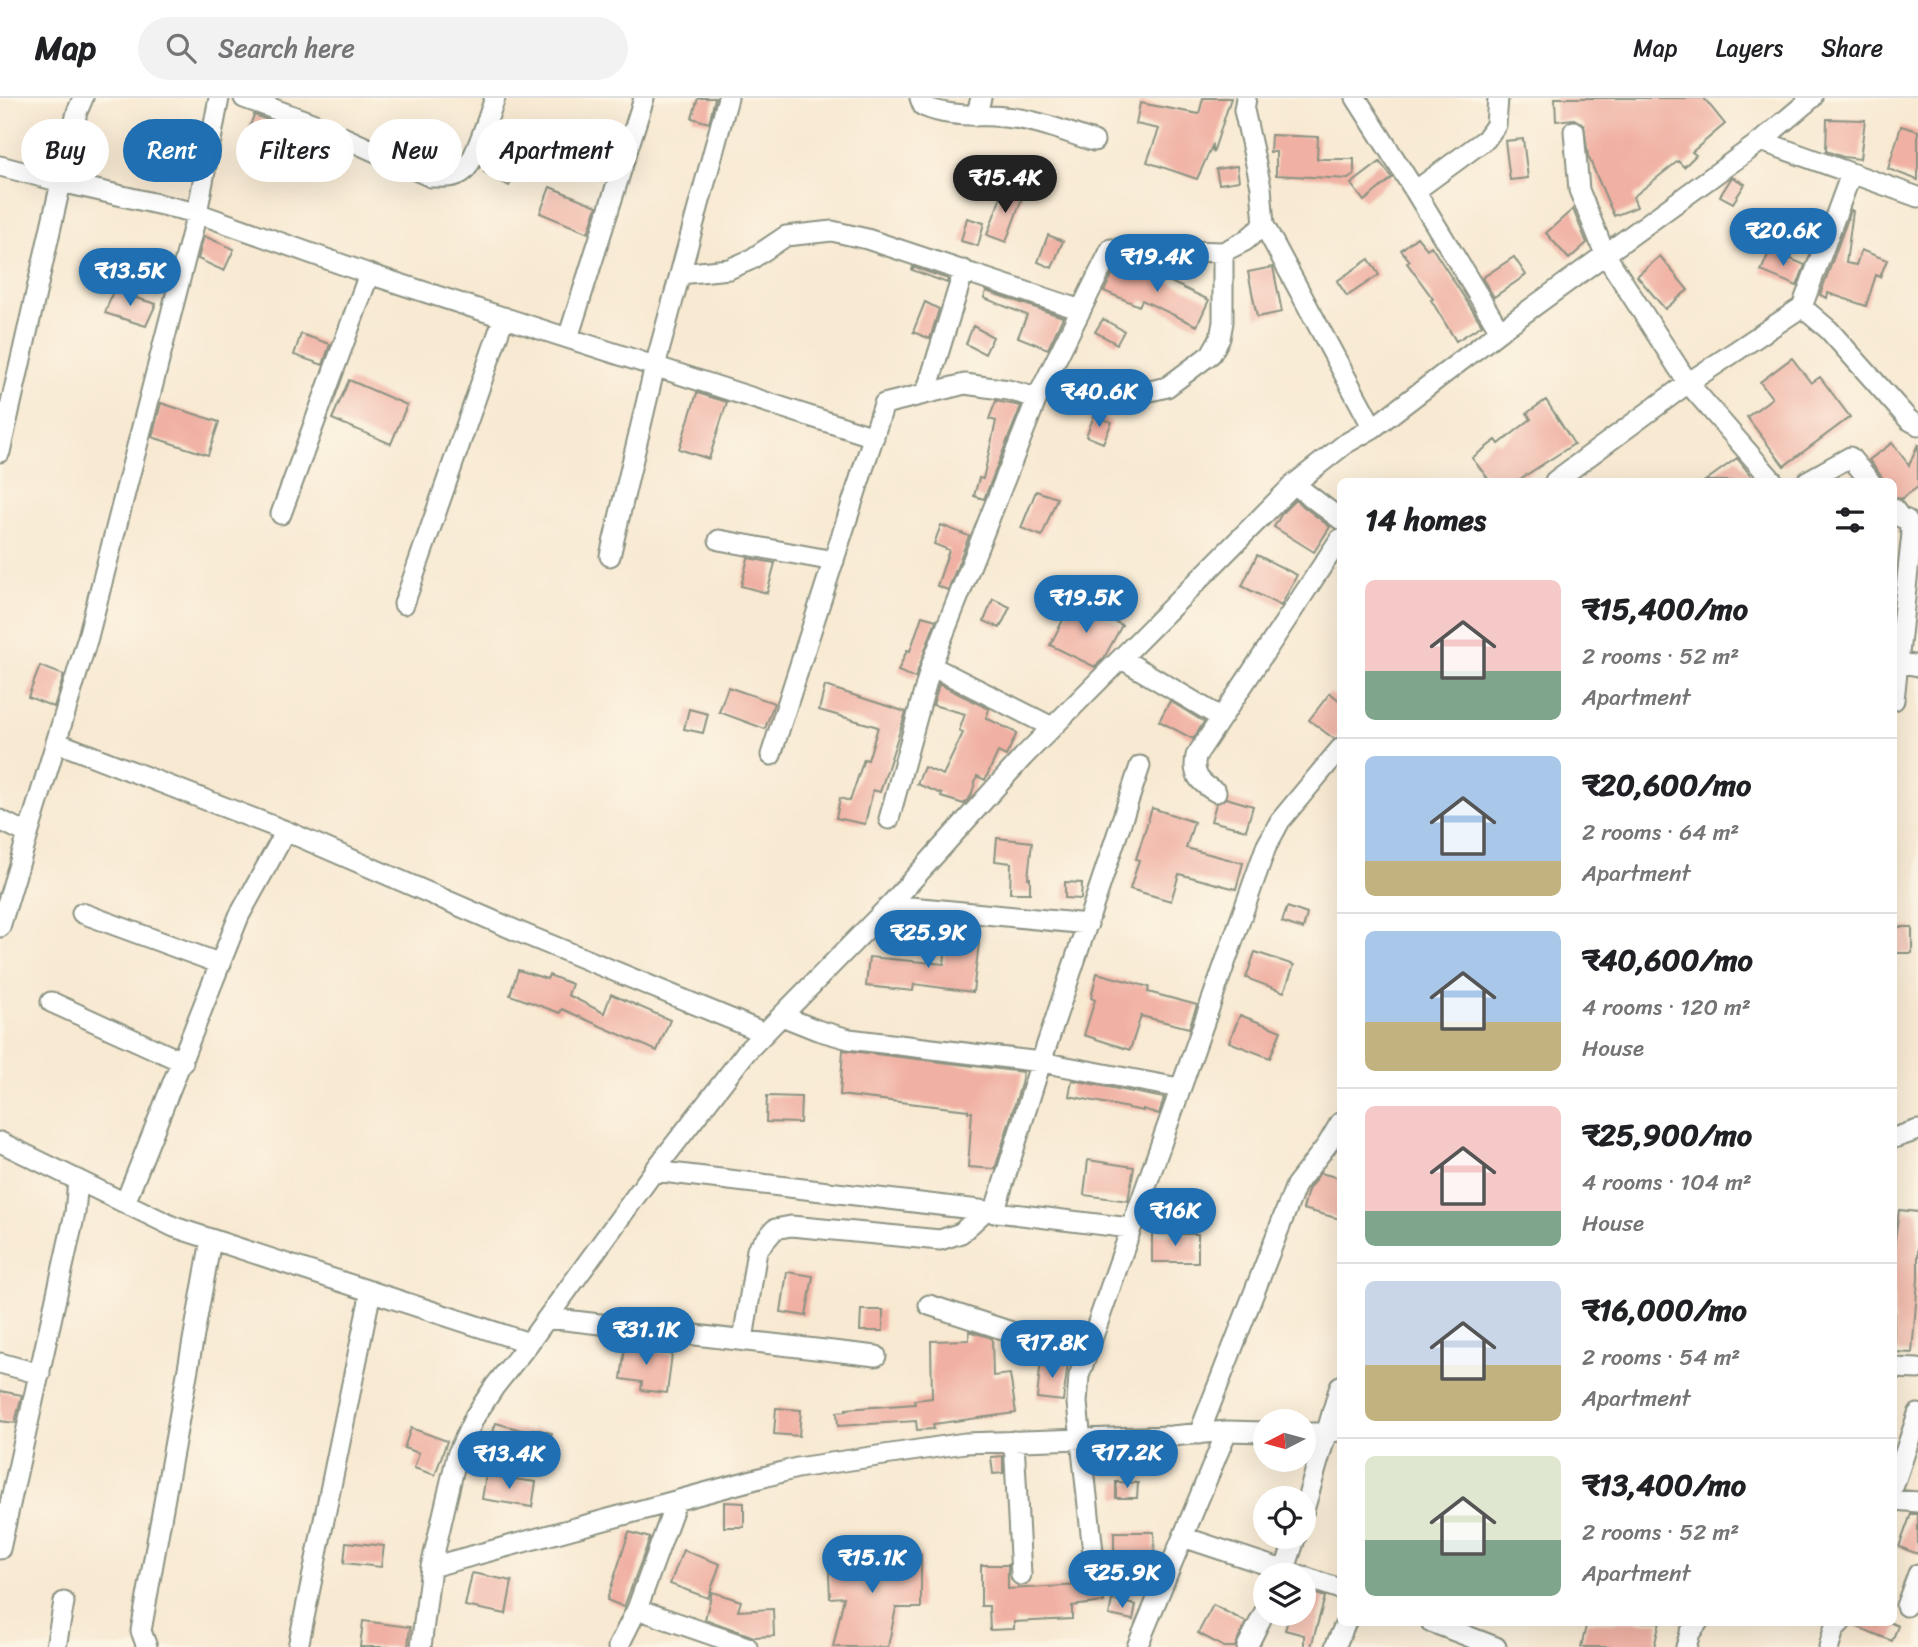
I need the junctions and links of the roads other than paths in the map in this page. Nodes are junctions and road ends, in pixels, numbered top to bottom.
1 (83, 98) edge
2 (219, 98) edge
3 (244, 98) edge
4 (495, 98) edge
5 (644, 98) edge
6 (728, 98) edge
7 (920, 98) edge
8 (1246, 98) edge
9 (1356, 98) edge
10 (1498, 98) edge
11 (1812, 98) edge
12 (978, 107) edge
13 (75, 119) edge
14 (1574, 131) dead end
15 (1094, 141) dead end
16 (1761, 141) junction
17 (0, 166) edge
18 (21, 172) edge
19 (1851, 174) junction
20 (61, 182) joint
21 (1415, 191) junction
22 (1918, 197) edge
23 (197, 213) junction
24 (1264, 225) junction
25 (1223, 252) junction
26 (1605, 254) junction
27 (964, 270) junction
28 (369, 274) junction
29 (680, 274) junction
30 (1802, 307) junction
31 (1081, 310) junction
32 (503, 317) junction
33 (1500, 331) junction
34 (568, 338) junction
35 (655, 366) junction
36 (1688, 383) junction
37 (926, 393) junction
38 (1038, 398) junction
39 (1097, 404) dead end
40 (1918, 425) edge
41 (1373, 428) junction
42 (874, 437) junction
43 (0, 452) edge
44 (1559, 478) edge
45 (1770, 478) edge
46 (1812, 478) edge
47 (1868, 478) edge
48 (1294, 484) junction
49 (281, 514) dead end
50 (1897, 515) edge
51 (1337, 517) edge
52 (1915, 534) edge
53 (719, 540) dead end
54 (1337, 542) edge
55 (610, 556) dead end
56 (834, 561) junction
57 (404, 604) dead end
58 (1897, 653) edge
59 (1122, 659) junction
60 (1897, 660) edge
61 (931, 666) junction
62 (1918, 666) edge
63 (1220, 717) junction
64 (1052, 727) junction
65 (56, 742) junction
66 (1337, 753) edge
67 (771, 755) dead end
68 (1140, 766) dead end
69 (1216, 792) dead end
70 (889, 819) dead end
71 (0, 820) edge
72 (286, 831) junction
73 (28, 834) junction
74 (890, 905) junction
75 (82, 914) dead end
76 (1088, 924) junction
77 (0, 927) edge
78 (221, 964) junction
79 (51, 1002) dead end
80 (782, 1016) junction
81 (765, 1033) junction
82 (183, 1062) junction
83 (1041, 1062) junction
84 (1179, 1088) junction
85 (1337, 1128) edge
86 (1918, 1130) edge
87 (1897, 1137) edge
88 (0, 1142) edge
89 (654, 1171) junction
90 (78, 1180) junction
91 (125, 1203) junction
92 (990, 1212) junction
93 (1130, 1228) junction
94 (211, 1240) junction
95 (371, 1291) junction
96 (929, 1305) dead end
97 (548, 1318) junction
98 (743, 1340) junction
99 (529, 1343) junction
100 (876, 1356) dead end
101 (1085, 1356) junction
102 (0, 1363) edge
103 (1897, 1368) edge
104 (1918, 1369) edge
105 (40, 1374) junction
106 (1337, 1409) edge
107 (1918, 1414) edge
108 (1227, 1431) junction
109 (1253, 1432) edge
110 (1334, 1432) edge
111 (1316, 1433) edge
112 (1199, 1434) junction
113 (1080, 1438) junction
114 (1014, 1441) junction
115 (1897, 1476) edge
116 (1313, 1486) edge
117 (1897, 1500) edge
118 (1918, 1502) edge
119 (676, 1503) junction
120 (1183, 1536) junction
121 (0, 1549) edge
122 (1258, 1563) edge
123 (431, 1567) junction
124 (1918, 1574) edge
125 (1021, 1575) dead end
126 (1096, 1580) dead end
127 (1316, 1582) edge
128 (1337, 1587) edge
129 (64, 1602) dead end
130 (1906, 1607) edge
131 (637, 1609) junction
132 (1258, 1626) edge
133 (1344, 1626) edge
134 (1441, 1626) edge
135 (1695, 1626) edge
136 (1837, 1626) edge
137 (702, 1640) edge
138 (56, 1647) edge
139 (146, 1647) edge
140 (298, 1647) edge
141 (421, 1647) edge
142 (618, 1647) edge
143 (747, 1647) edge
144 (1137, 1647) edge
145 (1247, 1647) edge
146 (1335, 1647) edge
147 (1496, 1647) edge
148 (1686, 1647) edge
149 (1829, 1647) edge

1 - 13 street
2 - 23 street
3 - 4 street
5 - 34 street
6 - 29 street
7 - 12 street
8 - 24 street
9 - 21 street
10 - 21 street
11 - 16 street
12 - 15 street
14 - 26 street
16 - 19 street
16 - 26 street
17 - 18 street
19 - 22 street
19 - 30 street
20 - 23 street
20 - 43 street
21 - 33 street
23 - 28 street
23 - 65 street
24 - 25 street
24 - 41 street
25 - 31 street
25 - 39 street
26 - 33 street
26 - 36 street
27 - 29 street
27 - 31 street
27 - 37 street
28 - 32 street
28 - 49 street
29 - 35 street
30 - 36 street
30 - 40 street
31 - 38 street
32 - 34 street
32 - 57 street
33 - 41 street
34 - 35 street
35 - 42 street
35 - 55 street
36 - 44 street
36 - 45 street
37 - 38 street
37 - 42 street
38 - 61 street
41 - 48 street
42 - 56 street
46 - 47 street
48 - 51 street
48 - 59 street
50 - 52 street
52 - 58 street
53 - 56 street
54 - 63 street
56 - 67 street
59 - 63 street
59 - 64 street
60 - 62 street
61 - 64 street
61 - 70 street
63 - 69 street
64 - 74 street
65 - 72 street
65 - 73 street
66 - 84 street
68 - 76 street
71 - 73 street
72 - 78 street
72 - 81 street
73 - 77 street
74 - 76 street
74 - 80 street
75 - 78 street
76 - 83 street
78 - 82 street
79 - 82 street
80 - 81 street
80 - 83 street
81 - 89 street
82 - 91 street
83 - 84 street
83 - 92 street
84 - 93 street
85 - 112 street
86 - 87 street
88 - 90 street
89 - 92 street
89 - 97 street
90 - 91 street
90 - 105 street
91 - 94 street
92 - 93 street
92 - 98 street
93 - 101 street
94 - 95 street
94 - 139 street
95 - 99 street
95 - 140 street
96 - 101 street
97 - 98 street
97 - 99 street
98 - 100 street
99 - 123 street
101 - 113 street
102 - 105 street
103 - 104 street
105 - 121 street
106 - 110 street
107 - 115 street
108 - 109 street
108 - 112 street
108 - 120 street
110 - 111 street
110 - 116 street
112 - 113 street
113 - 114 street
113 - 126 street
114 - 119 street
114 - 125 street
117 - 118 street
119 - 123 street
119 - 131 street
120 - 122 street
120 - 144 street
123 - 141 street
124 - 130 street
127 - 128 street
129 - 138 street
131 - 137 street
131 - 142 street
132 - 145 street
133 - 146 street
134 - 147 street
135 - 148 street
136 - 149 street
137 - 143 street

